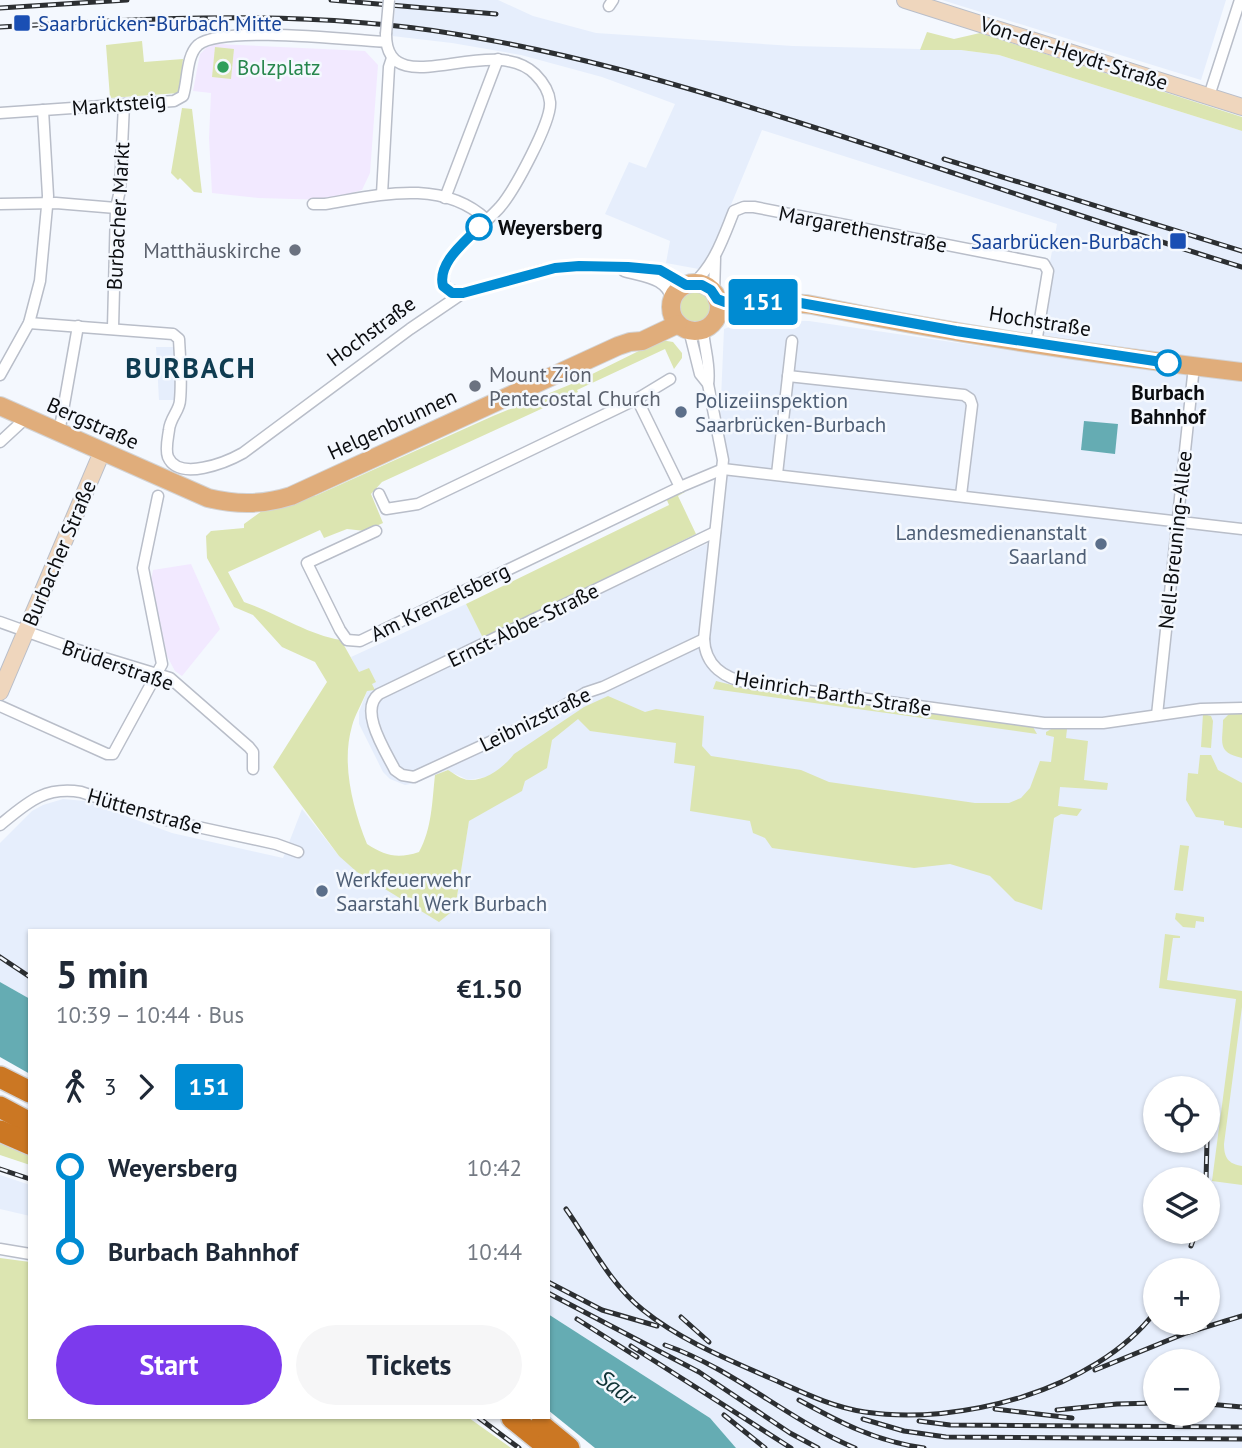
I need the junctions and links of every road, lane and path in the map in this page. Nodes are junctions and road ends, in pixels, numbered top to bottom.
1 (389, 0) edge
2 (905, 0) edge
3 (1240, 0) edge
4 (386, 38) junction
5 (392, 58) junction
6 (498, 59) junction
7 (1209, 96) junction
8 (124, 104) junction
9 (1242, 107) edge
10 (43, 110) junction
11 (0, 113) edge
12 (382, 194) junction
13 (445, 198) junction
14 (47, 203) junction
15 (0, 204) edge
16 (313, 204) dead end
17 (116, 208) junction
18 (487, 220) junction
19 (715, 258) junction
20 (614, 268) junction
21 (689, 285) junction
22 (463, 293) junction
23 (715, 296) junction
24 (832, 310) junction
25 (688, 318) junction
26 (29, 323) junction
27 (78, 326) junction
28 (113, 328) junction
29 (792, 341) dead end
30 (1036, 344) junction
31 (1194, 366) junction
32 (1242, 372) edge
33 (0, 375) edge
34 (788, 376) junction
35 (670, 379) dead end
36 (637, 399) junction
37 (0, 406) edge
38 (26, 418) junction
39 (59, 433) junction
40 (0, 442) edge
41 (103, 452) junction
42 (723, 469) junction
43 (777, 474) junction
44 (169, 481) joint
45 (680, 487) junction
46 (379, 494) dead end
47 (961, 495) junction
48 (158, 496) dead end
49 (1177, 520) junction
50 (1242, 529) edge
51 (376, 531) dead end
52 (715, 532) junction
53 (0, 622) edge
54 (26, 632) junction
55 (704, 639) junction
56 (158, 674) junction
57 (0, 692) edge
58 (0, 706) edge
59 (1242, 708) edge
60 (1157, 715) junction
61 (382, 742) joint
62 (253, 769) dead end
63 (0, 825) edge
64 (298, 852) dead end
65 (11, 1086) edge
66 (28, 1106) edge
67 (0, 1107) edge
68 (28, 1122) edge
69 (0, 1131) edge
70 (28, 1143) edge
71 (0, 1249) edge
72 (28, 1254) edge
73 (513, 1419) edge
74 (533, 1419) edge
75 (549, 1448) edge
76 (569, 1448) edge

1 - 4 street, bridge
2 - 7 main road, Von-der-Heydt-Straße
3 - 7 street
4 - 5 street
4 - 8 street, Marktsteig
5 - 6 street
5 - 12 street
6 - 13 street
6 - 18 street
7 - 9 main road, Von-der-Heydt-Straße
8 - 10 street, Marktsteig
8 - 17 street, Burbacher Markt
10 - 11 street, Marktsteig
10 - 14 street
12 - 13 street
12 - 16 street
13 - 18 street
14 - 15 street
14 - 17 street
14 - 26 street
17 - 28 street, Burbacher Markt
18 - 22 street
19 - 21 street, Margarethenstraße
19 - 23 street, Margarethenstraße
19 - 30 street, Margarethenstraße
20 - 21 street, Hochstraße
20 - 22 street, Hochstraße
20 - 25 street, Hochstraße
21 - 23 main road, Hochstraße
21 - 25 main road
22 - 28 street, Hochstraße
23 - 24 main road, Hochstraße
23 - 25 main road
24 - 25 main road, Hochstraße
24 - 30 main road, Hochstraße
25 - 42 street
25 - 44 main road, Helgenbrunnen
26 - 27 street
26 - 33 street
27 - 28 street
27 - 39 street
29 - 34 street
30 - 31 main road, Hochstraße
31 - 32 main road, Hochstraße
31 - 49 street, Nell-Breuning-Allee
34 - 43 street
34 - 47 street
35 - 36 street
36 - 45 street
36 - 46 street
37 - 38 main road, Bergstraße
38 - 39 main road, Bergstraße
38 - 40 street
39 - 41 main road, Bergstraße
41 - 44 main road, Bergstraße
41 - 54 main road, Burbacher Straße
42 - 43 street
42 - 45 street, Am Krenzelsberg
42 - 52 street
43 - 47 street
45 - 51 street, Am Krenzelsberg
47 - 49 street
48 - 56 street
49 - 50 street
49 - 60 street, Nell-Breuning-Allee
52 - 55 street
52 - 61 street, Ernst-Abbe-Straße
53 - 54 street, Brüderstraße
54 - 56 street, Brüderstraße
54 - 57 main road, Burbacher Straße
55 - 60 street, Heinrich-Barth-Straße
55 - 61 street, Leibnizstraße
56 - 58 street
56 - 62 street, Brüderstraße
59 - 60 street, Heinrich-Barth-Straße
63 - 64 street, Hüttenstraße
65 - 66 highway
67 - 68 highway
69 - 70 highway
71 - 72 street
73 - 75 highway
74 - 76 highway

